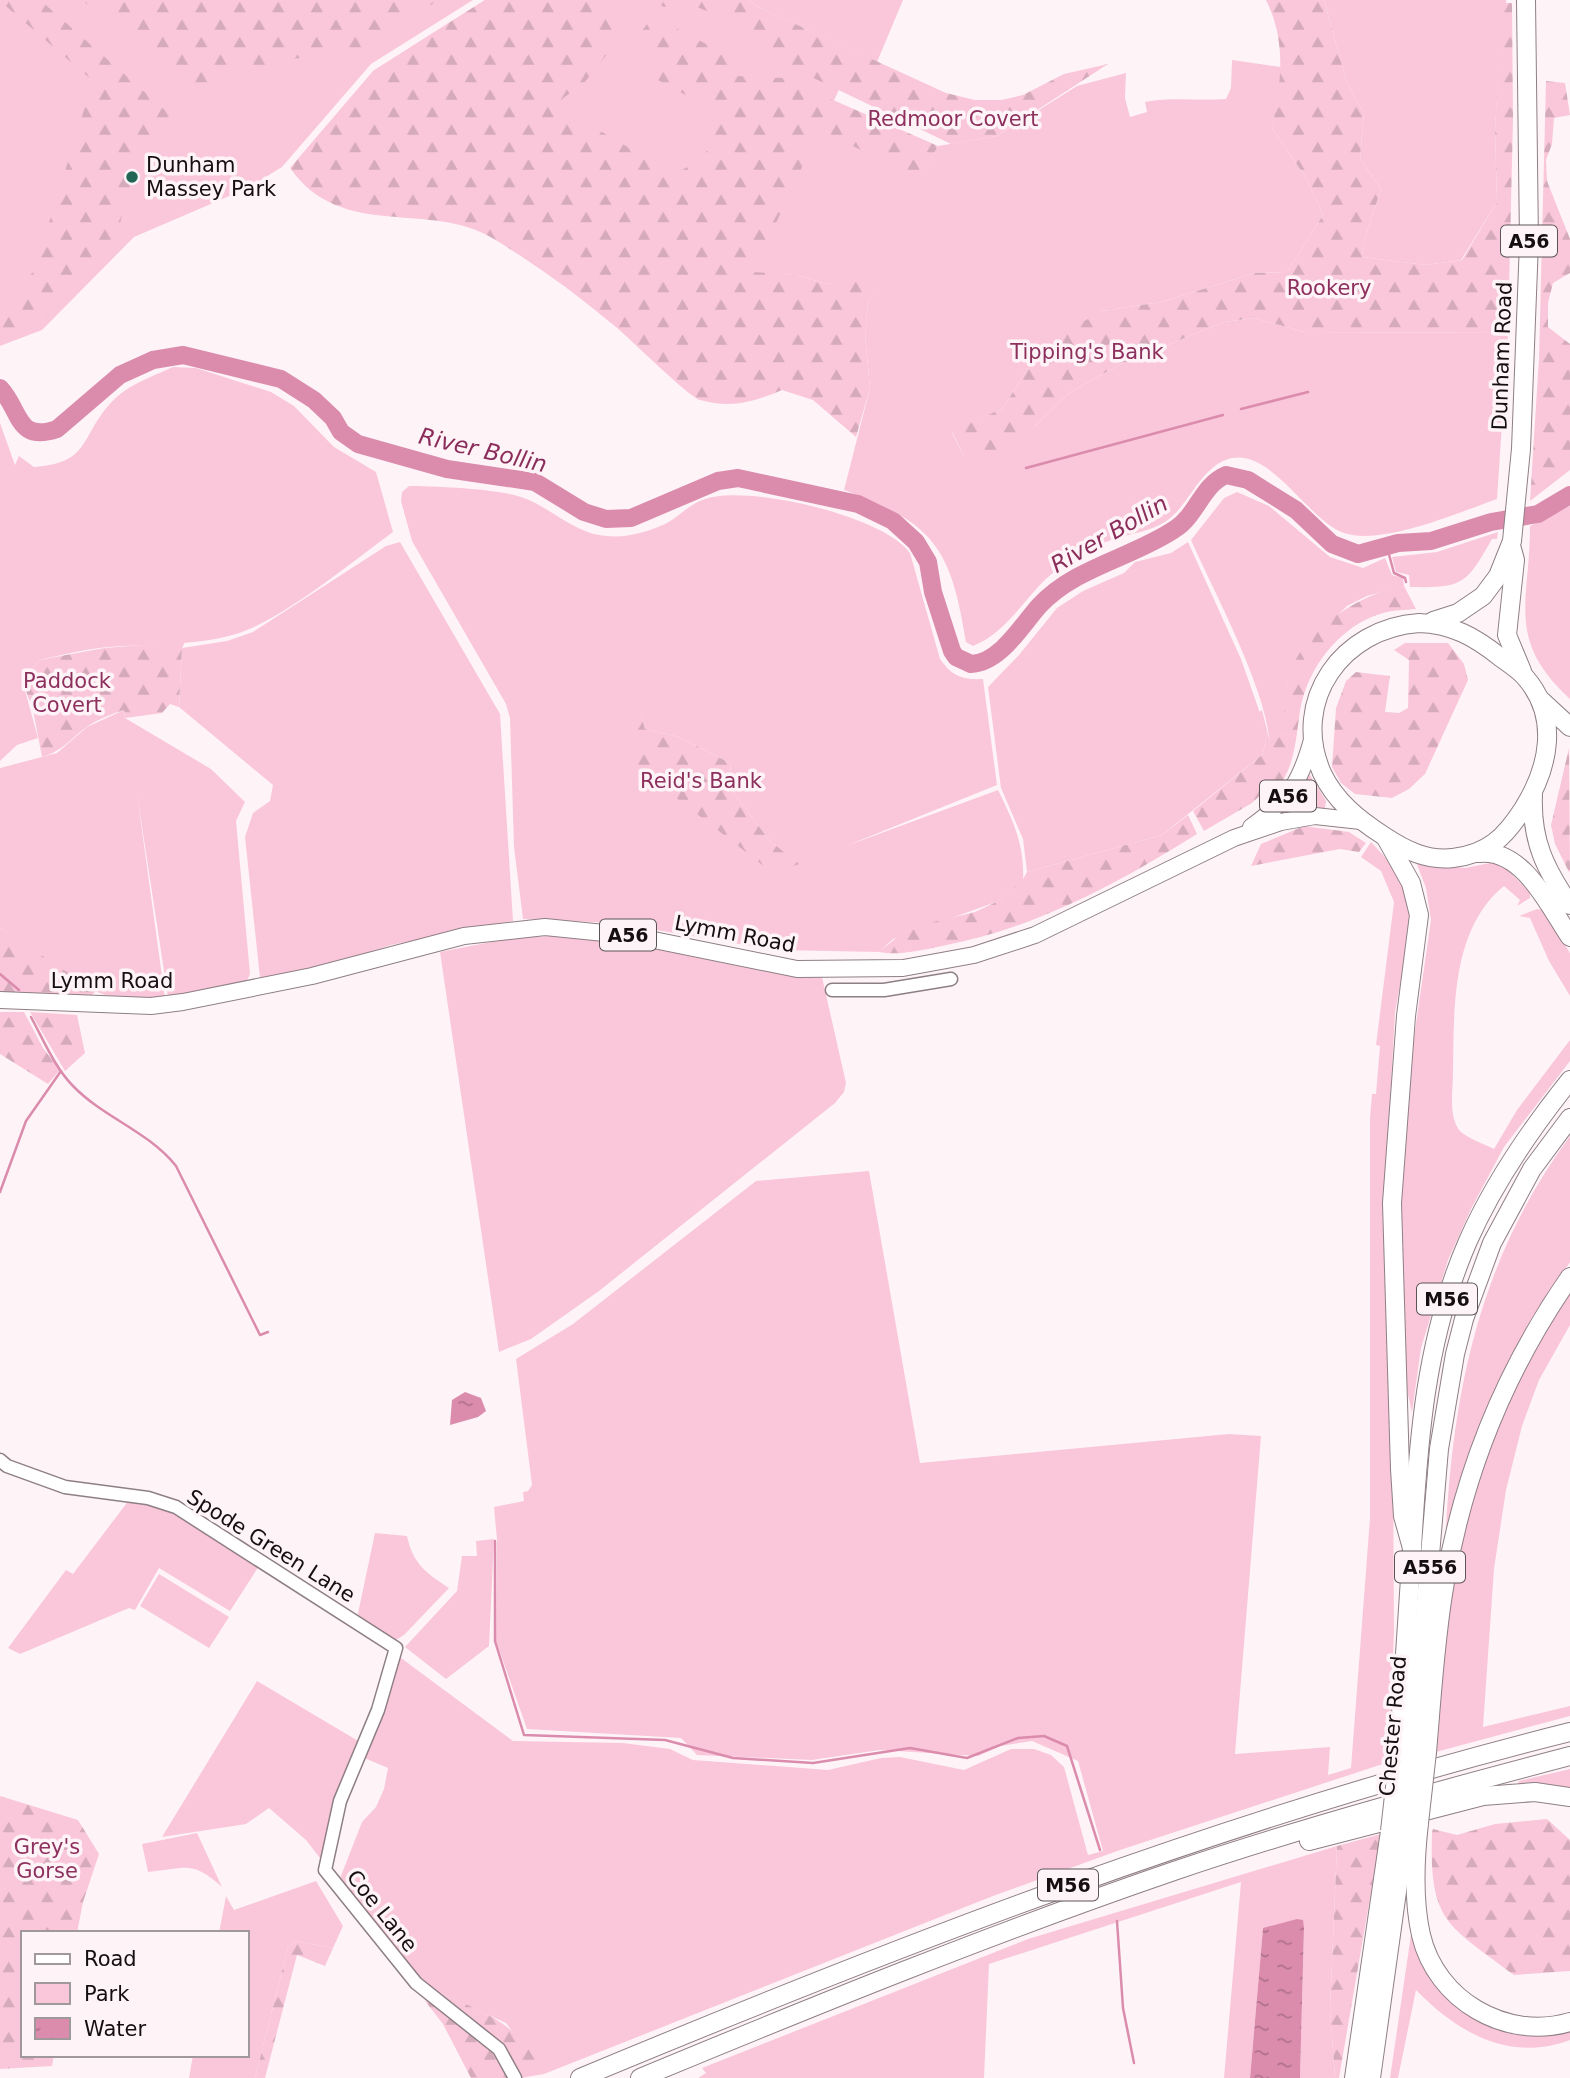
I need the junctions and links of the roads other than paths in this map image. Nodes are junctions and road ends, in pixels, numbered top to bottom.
1 (1526, 0) edge
2 (1512, 543) junction
3 (1419, 623) junction
4 (1524, 675) junction
5 (1537, 696) junction
6 (1570, 727) edge
7 (1314, 734) junction
8 (1533, 795) junction
9 (1361, 821) junction
10 (1385, 837) junction
11 (1234, 838) junction
12 (1476, 853) junction
13 (1570, 905) edge
14 (1570, 937) edge
15 (951, 979) dead end
16 (832, 990) dead end
17 (0, 1000) edge
18 (1570, 1080) edge
19 (1570, 1118) edge
20 (1570, 1278) edge
21 (1450, 1378) joint
22 (0, 1460) edge
23 (1412, 1548) junction
24 (396, 1648) joint
25 (1570, 1732) edge
26 (1413, 1756) junction
27 (1570, 1756) edge
28 (1570, 1797) edge
29 (1408, 1830) junction
30 (1063, 1911) junction
31 (1570, 2022) edge
32 (1372, 2071) edge
33 (513, 2072) edge
34 (580, 2078) edge
35 (640, 2078) edge
36 (1354, 2078) edge

1 - 2 highway, Dunham Road / A56
2 - 3 highway, Dunham Road / A56
2 - 4 highway, Dunham Road / A56
3 - 4 highway, A56
3 - 7 highway, A56
4 - 5 highway, A56
5 - 6 highway
5 - 8 highway, A56
7 - 9 highway, A56
7 - 11 main road, Lymm Road / A56
8 - 12 highway, A56
8 - 13 highway, A56
9 - 10 highway, A56
9 - 11 main road, Lymm Road / A56
10 - 12 highway, A56
10 - 23 highway
11 - 17 main road, Lymm Road / A56
12 - 14 highway, A56
15 - 16 street
18 - 23 highway, M56
19 - 21 highway, M56
20 - 26 highway, A556
21 - 26 highway, Chester Road / A556
22 - 24 street, Spode Green Lane
23 - 26 highway, Chester Road / A556
24 - 33 street, Coe Lane
25 - 34 highway, M56
26 - 29 highway, A556, bridge
26 - 29 highway, Chester Road / A556, bridge
27 - 30 highway, M56
28 - 30 highway
29 - 31 highway
29 - 32 highway, Chester Road / A556
29 - 36 highway, Chester Road / A556
30 - 35 highway, M56

